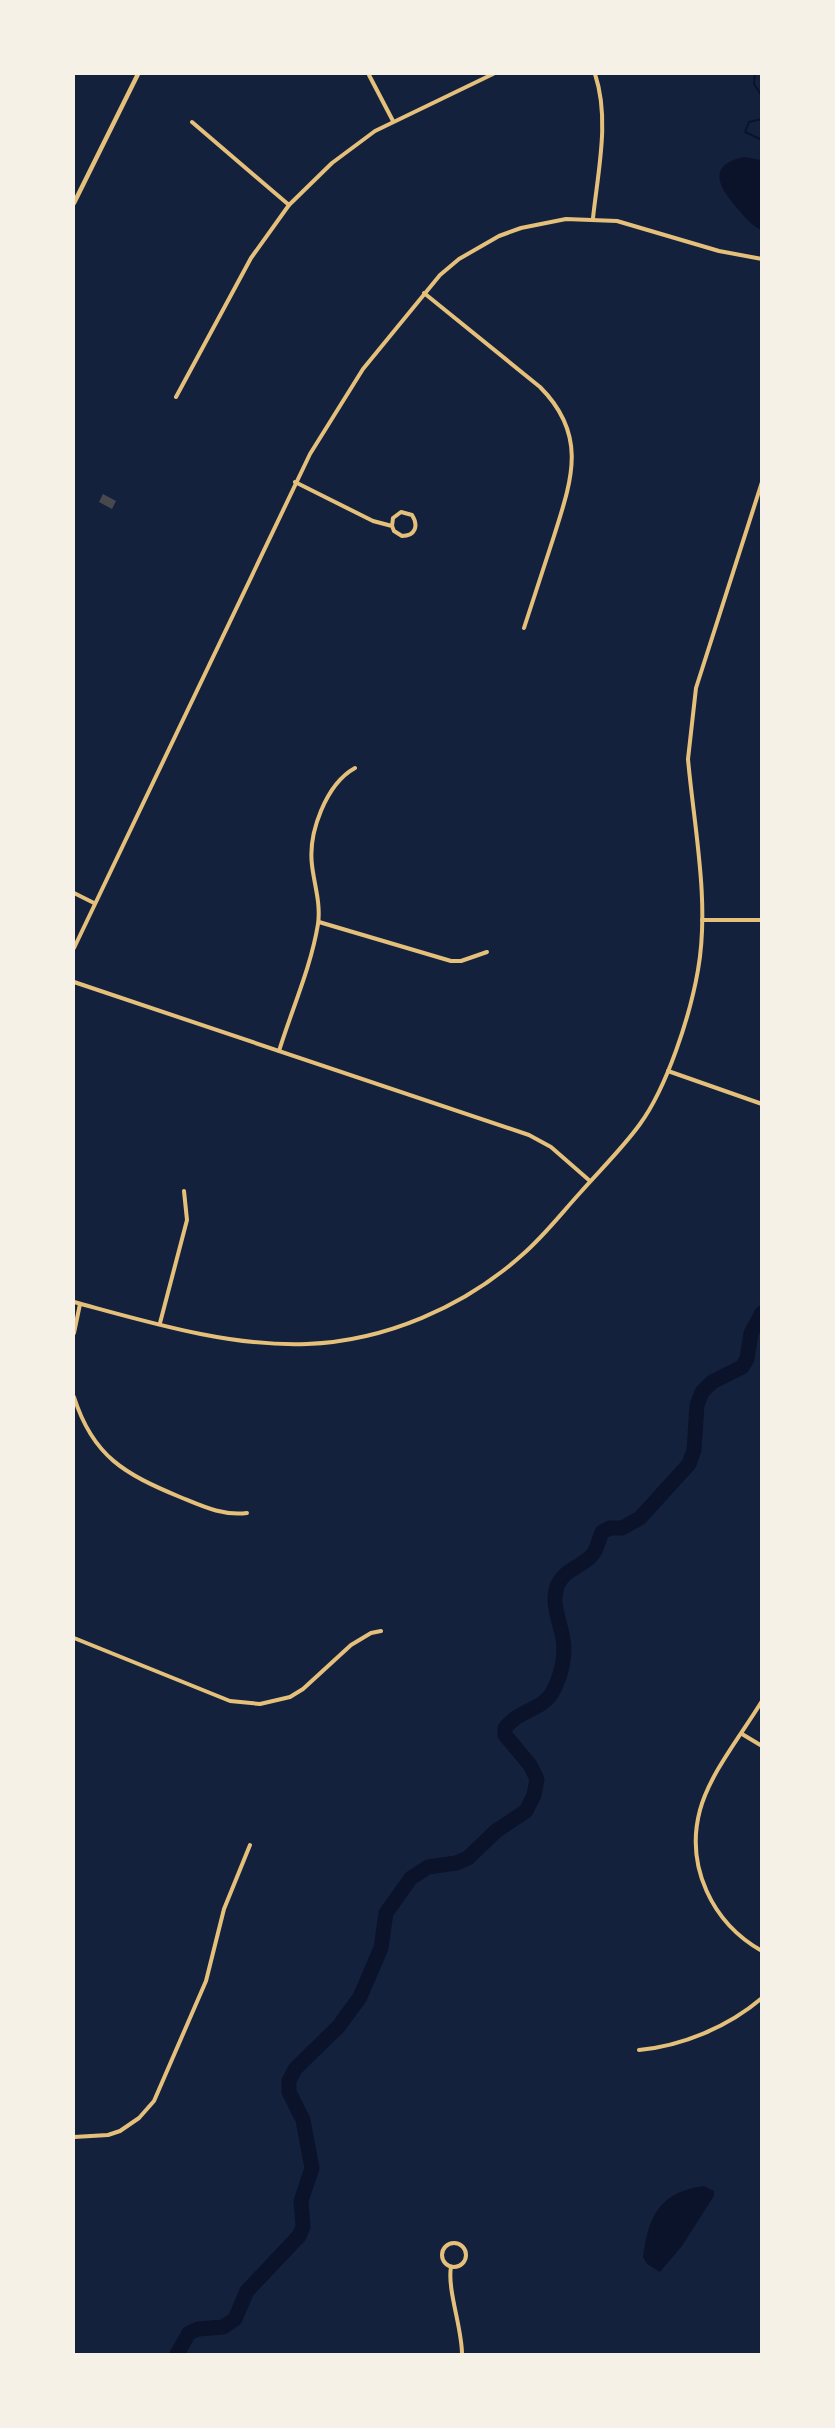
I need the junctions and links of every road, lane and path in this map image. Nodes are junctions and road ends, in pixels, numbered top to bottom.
1 (138, 74) edge
2 (493, 74) edge
3 (595, 74) edge
4 (369, 75) dead end
5 (393, 121) junction
6 (192, 122) dead end
7 (74, 203) edge
8 (289, 205) junction
9 (593, 218) junction
10 (762, 260) edge
11 (424, 293) junction
12 (176, 397) dead end
13 (296, 482) junction
14 (762, 482) edge
15 (392, 526) junction
16 (524, 628) dead end
17 (354, 768) dead end
18 (74, 892) edge
19 (94, 903) junction
20 (702, 920) junction
21 (762, 920) edge
22 (319, 922) junction
23 (74, 948) edge
24 (488, 952) dead end
25 (74, 982) edge
26 (279, 1051) junction
27 (668, 1071) junction
28 (762, 1104) edge
29 (590, 1181) junction
30 (184, 1191) dead end
31 (74, 1302) edge
32 (80, 1304) junction
33 (160, 1323) junction
34 (74, 1333) edge
35 (74, 1397) edge
36 (246, 1513) dead end
37 (381, 1631) dead end
38 (74, 1638) edge
39 (762, 1701) edge
40 (742, 1734) junction
41 (762, 1746) edge
42 (250, 1845) dead end
43 (762, 1951) edge
44 (762, 1998) edge
45 (639, 2050) dead end
46 (74, 2137) edge
47 (451, 2267) junction
48 (462, 2355) edge

1 - 7 street
2 - 5 street
3 - 9 street
4 - 5 street
5 - 8 street
6 - 8 street
8 - 12 street
9 - 10 street
9 - 11 street
11 - 13 street
11 - 16 street
13 - 15 street
13 - 19 street
14 - 20 street
15 - 15 street
17 - 22 street
18 - 19 street
19 - 23 street
20 - 21 street
20 - 27 street
22 - 24 street
22 - 26 street
25 - 26 street
26 - 29 street
27 - 28 street
27 - 29 street
29 - 33 street
30 - 33 street
31 - 32 street
32 - 33 street
32 - 34 street
35 - 36 street
37 - 38 street
39 - 40 street
40 - 41 street
40 - 43 street
42 - 46 street
44 - 45 street
47 - 47 street
47 - 48 street

